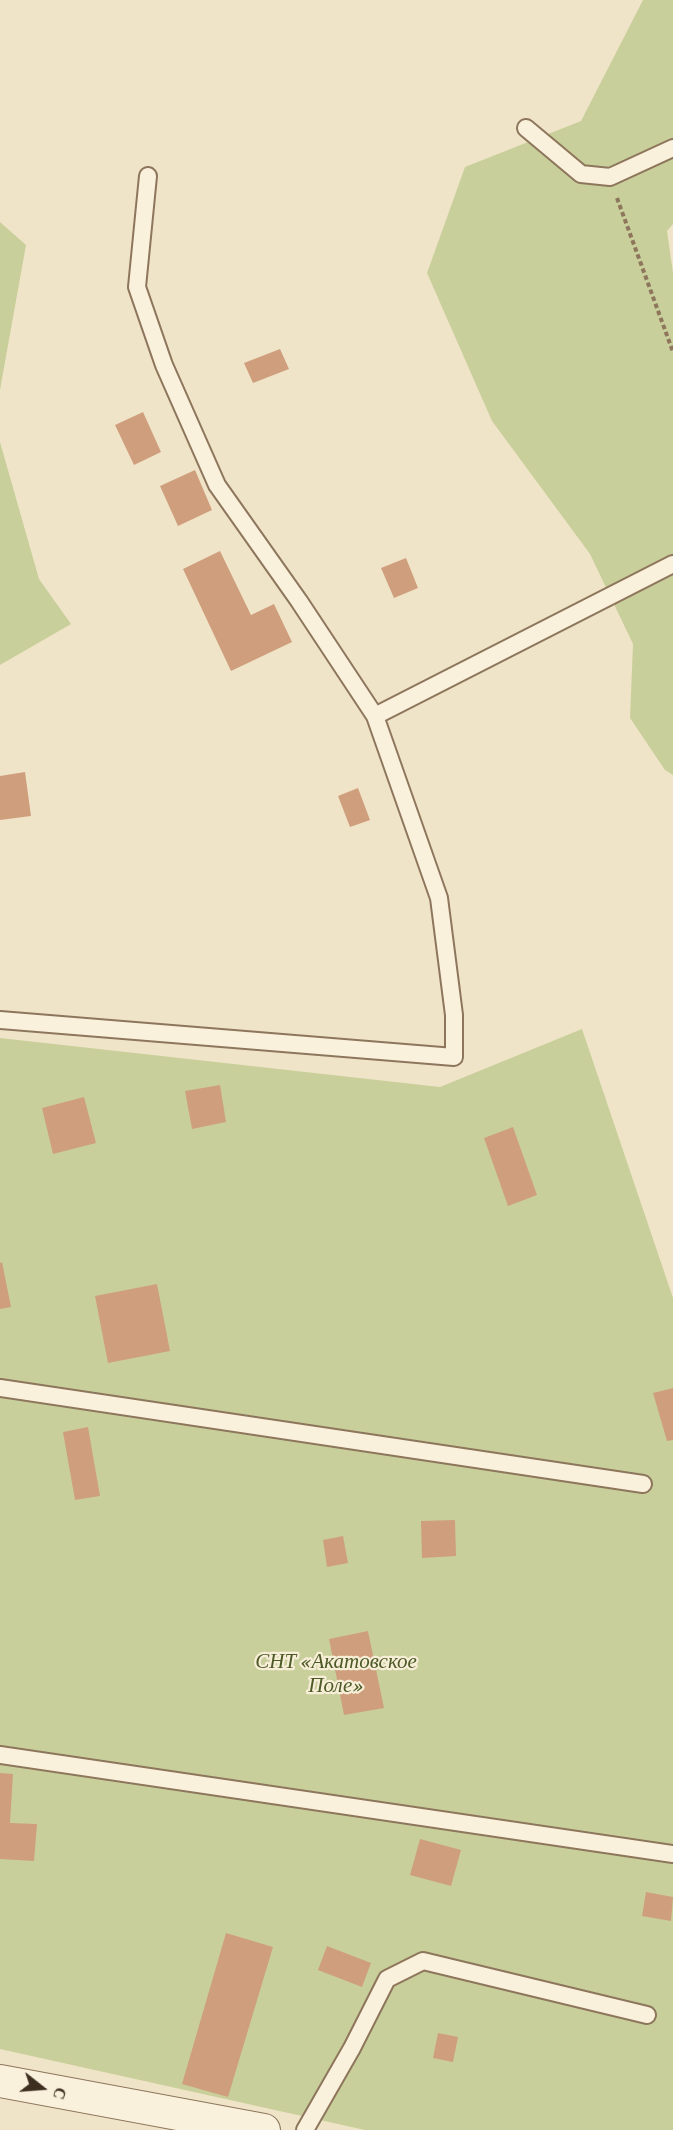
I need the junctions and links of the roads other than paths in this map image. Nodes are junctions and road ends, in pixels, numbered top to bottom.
1 (526, 128) dead end
2 (673, 148) edge
3 (148, 176) dead end
4 (673, 564) edge
5 (375, 716) junction
6 (0, 1020) edge
7 (0, 1388) edge
8 (643, 1484) dead end
9 (0, 1755) edge
10 (673, 1854) edge
11 (647, 2015) dead end
12 (0, 2081) edge
13 (175, 2122) edge
14 (264, 2130) edge
15 (305, 2130) edge

1 - 2 lane
3 - 5 lane
4 - 5 lane
5 - 6 lane
7 - 8 lane
9 - 10 lane
11 - 15 lane
12 - 13 street
13 - 14 street

